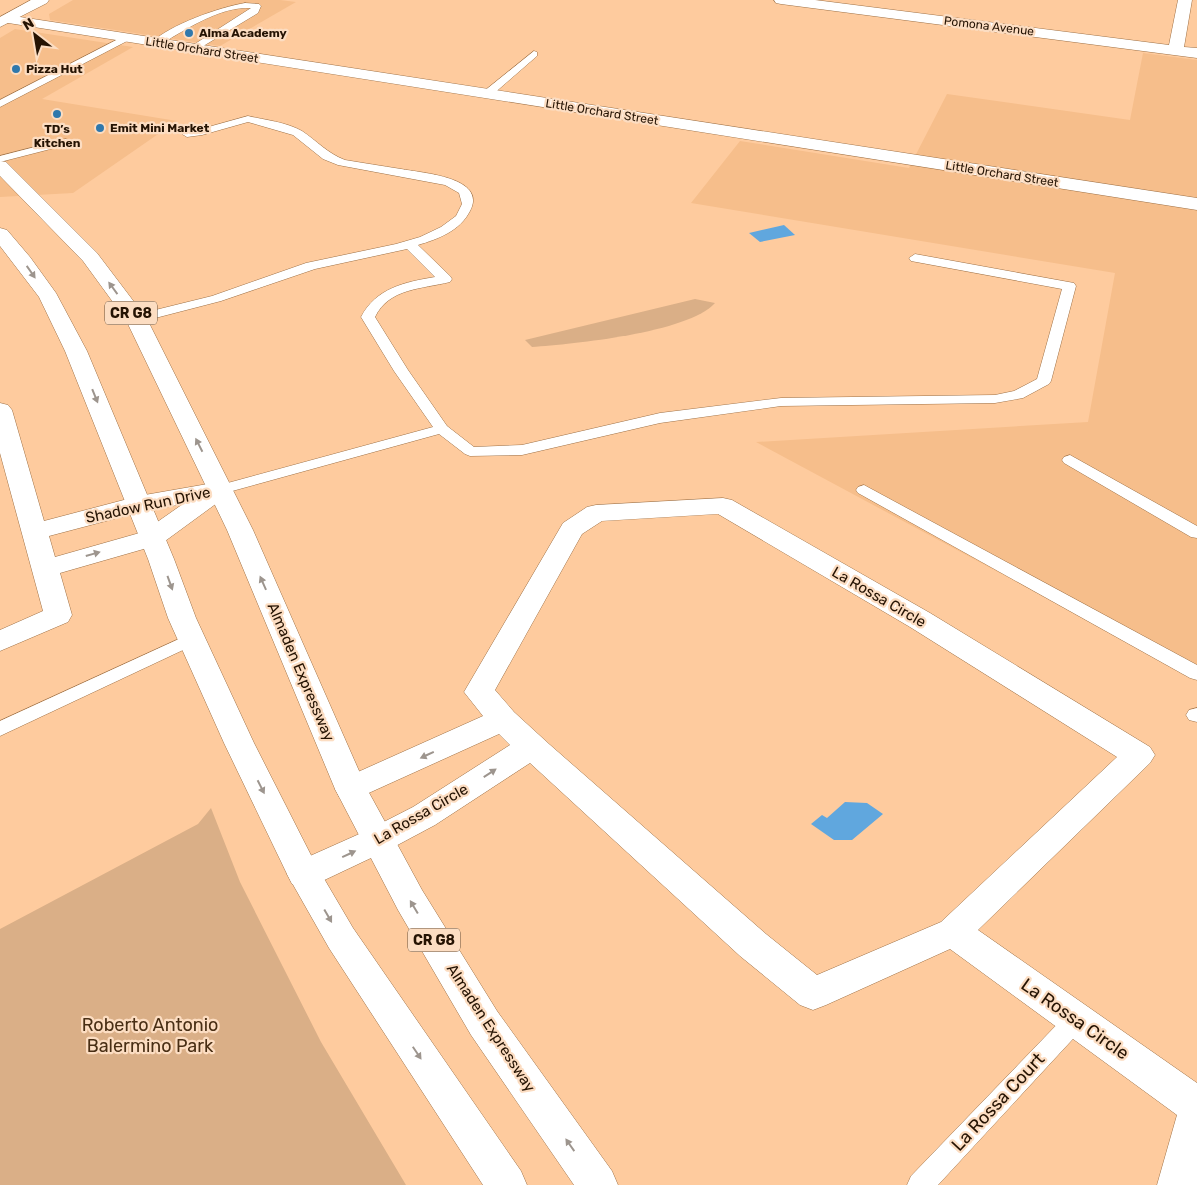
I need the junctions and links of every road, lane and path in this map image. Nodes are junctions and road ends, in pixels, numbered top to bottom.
1 (37, 0) edge
2 (781, 0) edge
3 (909, 0) edge
4 (1185, 0) edge
5 (900, 15) junction
6 (3, 21) edge
7 (126, 38) junction
8 (156, 43) junction
9 (192, 49) junction
10 (1176, 50) junction
11 (1197, 53) edge
12 (534, 54) dead end
13 (487, 94) junction
14 (0, 104) edge
15 (187, 134) dead end
16 (66, 142) dead end
17 (0, 159) edge
18 (0, 166) edge
19 (1197, 204) edge
20 (0, 234) edge
21 (410, 245) junction
22 (915, 258) dead end
23 (136, 319) junction
24 (0, 410) edge
25 (442, 429) junction
26 (1070, 460) dead end
27 (219, 490) junction
28 (864, 490) dead end
29 (139, 504) junction
30 (35, 531) junction
31 (1197, 533) edge
32 (152, 538) junction
33 (46, 568) junction
34 (192, 639) junction
35 (0, 641) edge
36 (1197, 673) edge
37 (503, 720) junction
38 (0, 729) edge
39 (532, 746) junction
40 (351, 789) junction
41 (378, 840) junction
42 (304, 874) junction
43 (953, 932) junction
44 (1076, 1020) junction
45 (1197, 1106) edge
46 (1197, 1115) edge
47 (508, 1185) edge
48 (598, 1185) edge
49 (920, 1185) edge
50 (1178, 1185) edge

1 - 6 street
2 - 5 street, Pomona Avenue
3 - 5 street
4 - 10 street
5 - 10 street, Pomona Avenue
6 - 7 street, Little Orchard Street
7 - 8 street, Little Orchard Street
7 - 14 lane
8 - 9 street, Little Orchard Street
8 - 9 lane
9 - 13 street, Little Orchard Street
10 - 11 street, Pomona Avenue
12 - 13 lane
13 - 19 street, Little Orchard Street
15 - 21 lane
16 - 17 lane
23 -> 18 street, Almaden Expressway / CR G8
20 -> 29 street
21 - 23 lane
21 - 25 lane
22 - 25 lane
27 -> 23 street, Almaden Expressway / CR G8
24 - 30 street
25 - 27 lane
26 - 31 lane
27 - 29 street, Shadow Run Drive
27 - 32 street, Shadow Run Drive
40 -> 27 street, Almaden Expressway / CR G8
28 - 36 lane
29 - 30 street, Shadow Run Drive
29 - 32 street
30 - 33 street
33 -> 32 street, Shadow Run Drive
32 -> 34 street
33 - 35 street
34 - 38 lane
34 -> 42 street
37 - 39 street, La Rossa Circle
37 -> 40 street
37 - 43 street, La Rossa Circle
41 -> 39 street, La Rossa Circle
39 - 43 street, La Rossa Circle
40 - 41 street, Almaden Expressway / CR G8
42 -> 41 street, La Rossa Circle
48 -> 41 street, Almaden Expressway / CR G8
42 -> 47 street
43 - 44 street, La Rossa Circle
44 - 45 street, La Rossa Circle
44 - 49 lane, La Rossa Court
46 - 50 street

